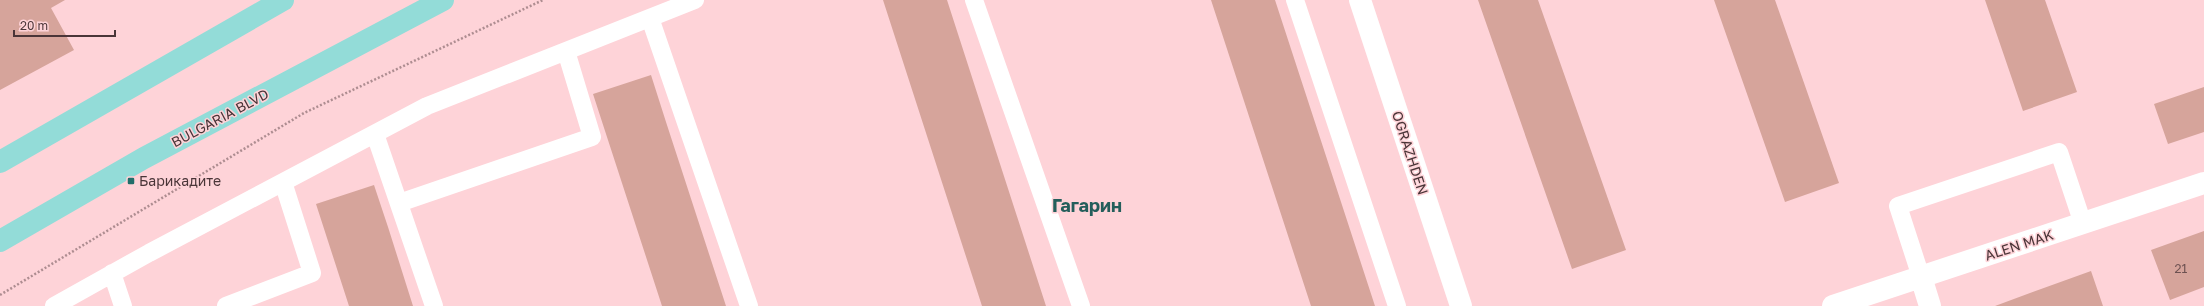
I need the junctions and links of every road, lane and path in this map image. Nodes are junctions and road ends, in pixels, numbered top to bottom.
1 (282, 0) edge
2 (444, 0) edge
3 (543, 0) edge
4 (695, 0) edge
5 (974, 0) edge
6 (1295, 0) edge
7 (1360, 0) edge
8 (650, 18) junction
9 (566, 51) junction
10 (375, 134) junction
11 (0, 162) edge
12 (283, 182) junction
13 (2204, 183) edge
14 (399, 203) junction
15 (2083, 224) junction
16 (0, 241) edge
17 (112, 273) junction
18 (1921, 278) junction
19 (0, 295) edge
20 (54, 306) edge
21 (124, 306) edge
22 (226, 306) edge
23 (434, 306) edge
24 (749, 306) edge
25 (1081, 306) edge
26 (1397, 306) edge
27 (1461, 306) edge
28 (1834, 306) edge
29 (1930, 306) edge

1 - 11 main road
2 - 16 main road, BULGARIA BLVD
3 - 19 path
4 - 8 lane
5 - 25 lane
6 - 26 lane
7 - 27 street, OGRAZHDEN
8 - 9 lane
8 - 24 lane
9 - 10 lane
9 - 14 lane
10 - 12 lane
10 - 14 lane
12 - 17 lane
12 - 22 lane
13 - 15 street, ALEN MAK
14 - 23 lane
15 - 18 street, ALEN MAK
15 - 18 lane
17 - 20 lane
17 - 21 lane
18 - 28 street, ALEN MAK
18 - 29 street

